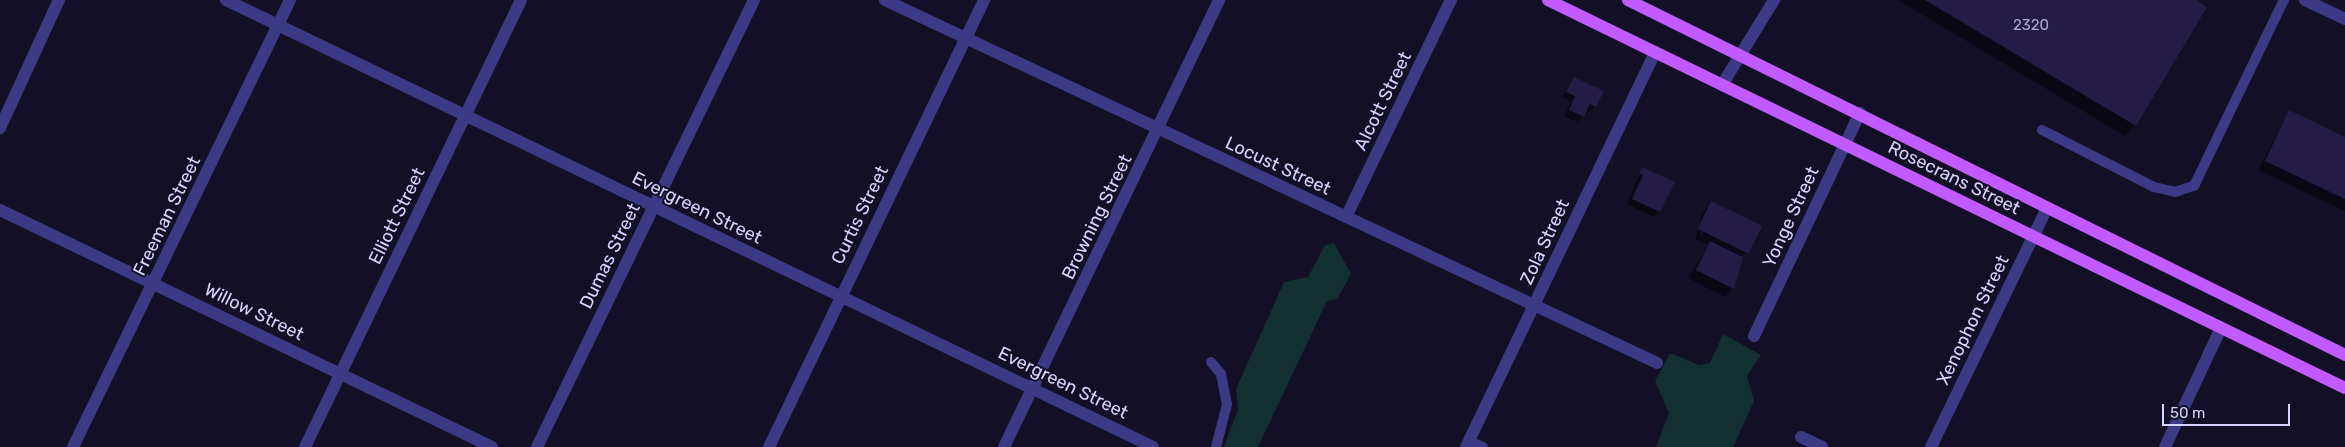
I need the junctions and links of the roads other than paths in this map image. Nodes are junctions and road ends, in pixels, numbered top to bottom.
1 (59, 0) edge
2 (226, 0) edge
3 (290, 0) edge
4 (521, 0) edge
5 (754, 0) edge
6 (885, 0) edge
7 (984, 0) edge
8 (1219, 0) edge
9 (1451, 0) edge
10 (1548, 0) edge
11 (1628, 0) edge
12 (1774, 0) edge
13 (2284, 0) edge
14 (2305, 0) edge
15 (2345, 19) edge
16 (278, 25) junction
17 (965, 38) junction
18 (1655, 52) junction
19 (1740, 54) junction
20 (1722, 85) junction
21 (1860, 113) junction
22 (465, 116) junction
23 (0, 128) edge
24 (1160, 130) junction
25 (2042, 130) dead end
26 (1844, 144) junction
27 (654, 206) junction
28 (2047, 208) junction
29 (0, 210) edge
30 (1346, 217) junction
31 (2034, 236) junction
32 (155, 282) junction
33 (841, 296) junction
34 (1535, 305) junction
35 (2221, 328) junction
36 (1754, 336) dead end
37 (2345, 355) edge
38 (1211, 362) dead end
39 (1657, 363) dead end
40 (340, 374) junction
41 (1032, 388) junction
42 (2345, 388) edge
43 (1801, 437) dead end
44 (1468, 444) edge
45 (72, 447) edge
46 (305, 447) edge
47 (492, 447) edge
48 (536, 447) edge
49 (769, 447) edge
50 (1004, 447) edge
51 (1153, 447) edge
52 (1216, 447) edge
53 (1483, 447) edge
54 (1822, 447) edge
55 (1930, 447) edge
56 (2165, 447) edge

1 - 23 street
2 - 16 street, Evergreen Street
3 - 16 street, Freeman Street
4 - 22 street, Elliott Street
5 - 27 street, Dumas Street
6 - 17 street, Locust Street
7 - 17 street, Curtis Street
8 - 24 street, Browning Street
9 - 30 street, Alcott Street
10 - 18 main road, Rosecrans Street
11 - 19 main road, Rosecrans Street
12 - 19 street
13 - 25 lane
14 - 15 street
16 - 22 street, Evergreen Street
16 - 32 street, Freeman Street
17 - 24 street, Locust Street
17 - 33 street, Curtis Street
18 - 20 main road, Rosecrans Street
18 - 34 street, Zola Street
19 - 20 street
19 - 21 main road, Rosecrans Street
20 - 26 main road, Rosecrans Street
21 - 26 street, Yonge Street
21 - 28 main road, Rosecrans Street
22 - 27 street, Evergreen Street
22 - 40 street, Elliott Street
24 - 30 street, Locust Street
24 - 41 street, Browning Street
26 - 31 main road, Rosecrans Street
26 - 36 street, Yonge Street
27 - 33 street, Evergreen Street
27 - 48 street, Dumas Street
28 - 31 street, Xenophon Street
28 - 37 main road, Rosecrans Street
29 - 32 street, Willow Street
30 - 34 street, Locust Street
31 - 35 main road, Rosecrans Street
31 - 55 street, Xenophon Street
32 - 40 street, Willow Street
32 - 45 street, Freeman Street
33 - 41 street, Evergreen Street
33 - 49 street, Curtis Street
34 - 39 street, Locust Street
34 - 44 street, Zola Street
35 - 42 main road, Rosecrans Street
35 - 56 street
38 - 52 lane
40 - 46 street, Elliott Street
40 - 47 street, Willow Street
41 - 50 street, Browning Street
41 - 51 street, Evergreen Street
43 - 54 street
44 - 53 lane

